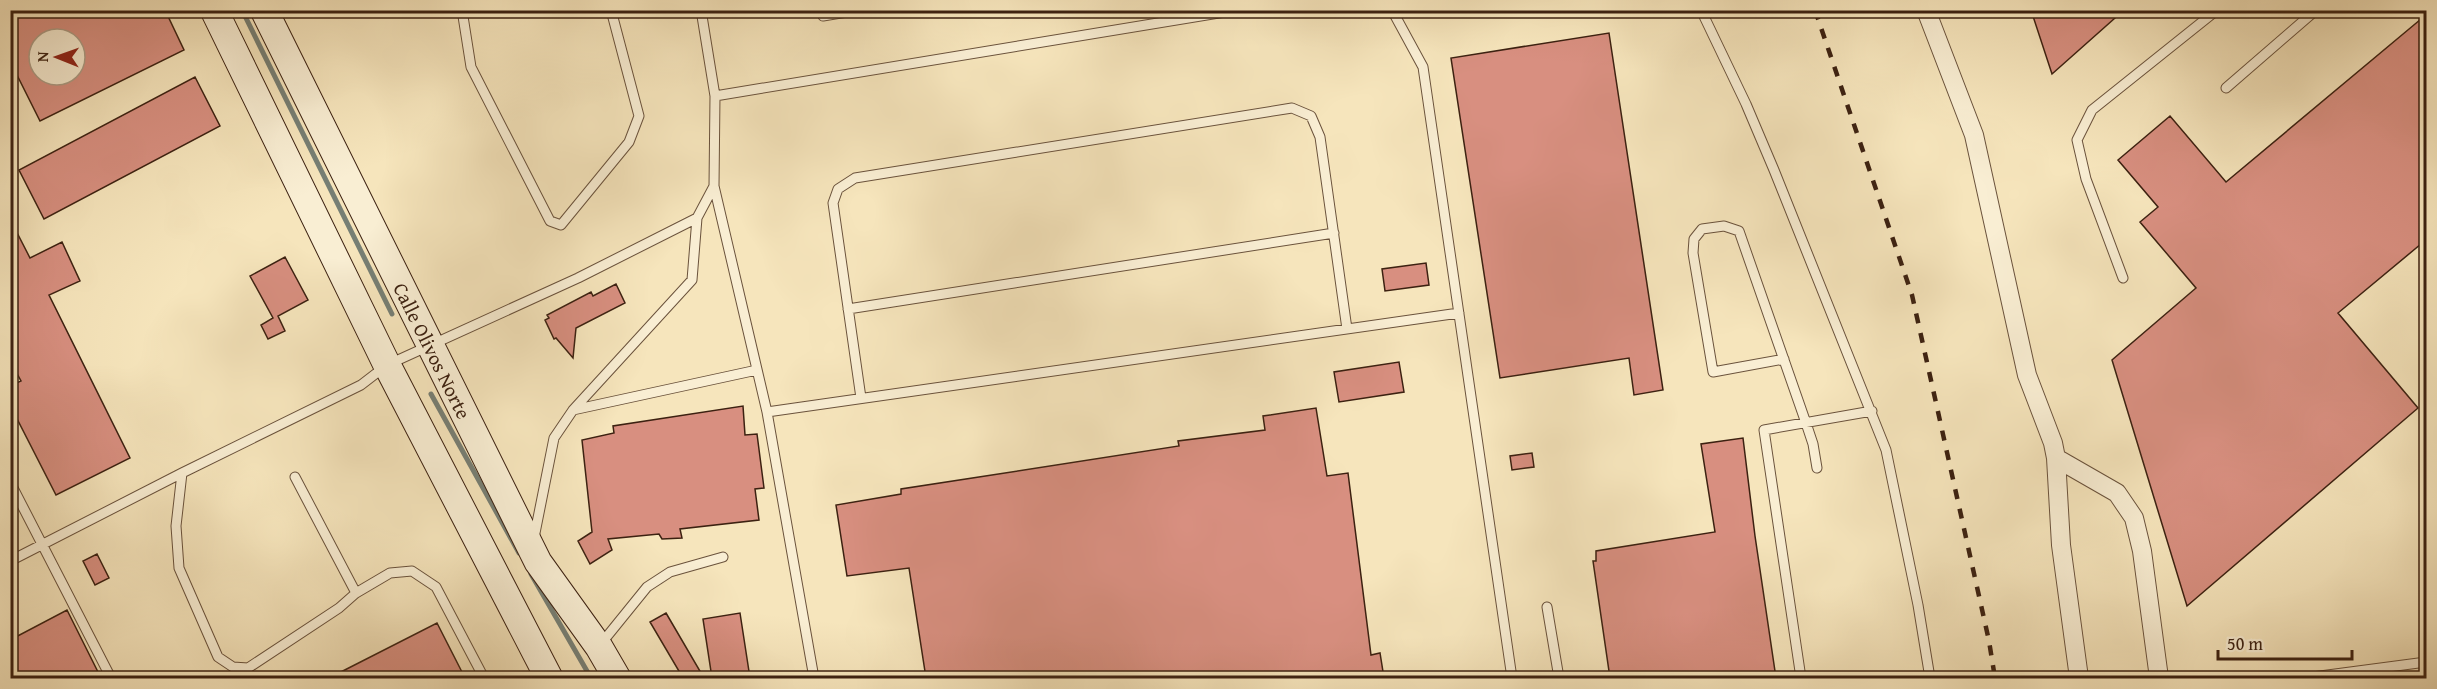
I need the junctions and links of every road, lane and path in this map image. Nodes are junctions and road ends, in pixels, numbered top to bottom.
1 (214, 10) edge
2 (264, 10) edge
3 (462, 10) edge
4 (701, 10) edge
5 (859, 10) edge
6 (1237, 10) edge
7 (1392, 10) edge
8 (1701, 10) edge
9 (1926, 10) edge
10 (2217, 10) edge
11 (2316, 10) edge
12 (612, 11) edge
13 (823, 16) dead end
14 (2226, 88) dead end
15 (715, 96) junction
16 (714, 186) junction
17 (697, 218) junction
18 (1334, 233) junction
19 (2123, 278) dead end
20 (848, 309) junction
21 (1459, 313) junction
22 (1347, 329) junction
23 (429, 346) junction
24 (1784, 359) junction
25 (387, 365) junction
26 (757, 370) junction
27 (861, 398) junction
28 (573, 410) junction
29 (1872, 411) junction
30 (767, 412) junction
31 (1806, 423) junction
32 (2056, 458) junction
33 (1817, 468) dead end
34 (182, 472) junction
35 (295, 477) dead end
36 (10, 482) edge
37 (43, 545) junction
38 (532, 549) junction
39 (723, 557) dead end
40 (10, 561) edge
41 (356, 593) junction
42 (1547, 607) dead end
43 (599, 647) junction
44 (2427, 662) edge
45 (111, 678) edge
46 (484, 678) edge
47 (549, 678) edge
48 (617, 678) edge
49 (814, 678) edge
50 (1512, 678) edge
51 (1559, 678) edge
52 (1801, 678) edge
53 (1930, 678) edge
54 (2079, 678) edge
55 (2159, 678) edge
56 (2305, 678) edge

1 - 25 main road
2 - 23 main road, Calle Olivos Norte
3 - 12 lane
4 - 15 lane
5 - 13 lane
6 - 15 lane
7 - 21 lane
8 - 29 lane
9 - 32 street
10 - 19 lane
11 - 14 lane
15 - 16 lane
16 - 17 lane
16 - 26 lane
17 - 23 lane
17 - 28 lane
18 - 20 lane
18 - 20 lane
18 - 22 lane
20 - 27 lane
21 - 22 lane
21 - 50 lane
22 - 27 lane
23 - 25 lane
23 - 38 main road, Calle Olivos Norte
24 - 24 lane
24 - 31 lane
25 - 34 lane
25 - 47 main road
26 - 28 lane
26 - 30 lane
27 - 30 lane
28 - 38 lane
29 - 31 lane
29 - 53 lane
30 - 49 lane
31 - 33 lane
31 - 52 lane
32 - 54 street
32 - 55 street
34 - 37 lane
34 - 41 lane
35 - 41 lane
36 - 37 lane
37 - 40 lane
37 - 45 lane
38 - 43 main road, Calle Olivos Norte
39 - 43 lane
41 - 46 lane
42 - 51 lane
43 - 48 main road, Calle Olivos Norte
44 - 56 lane

